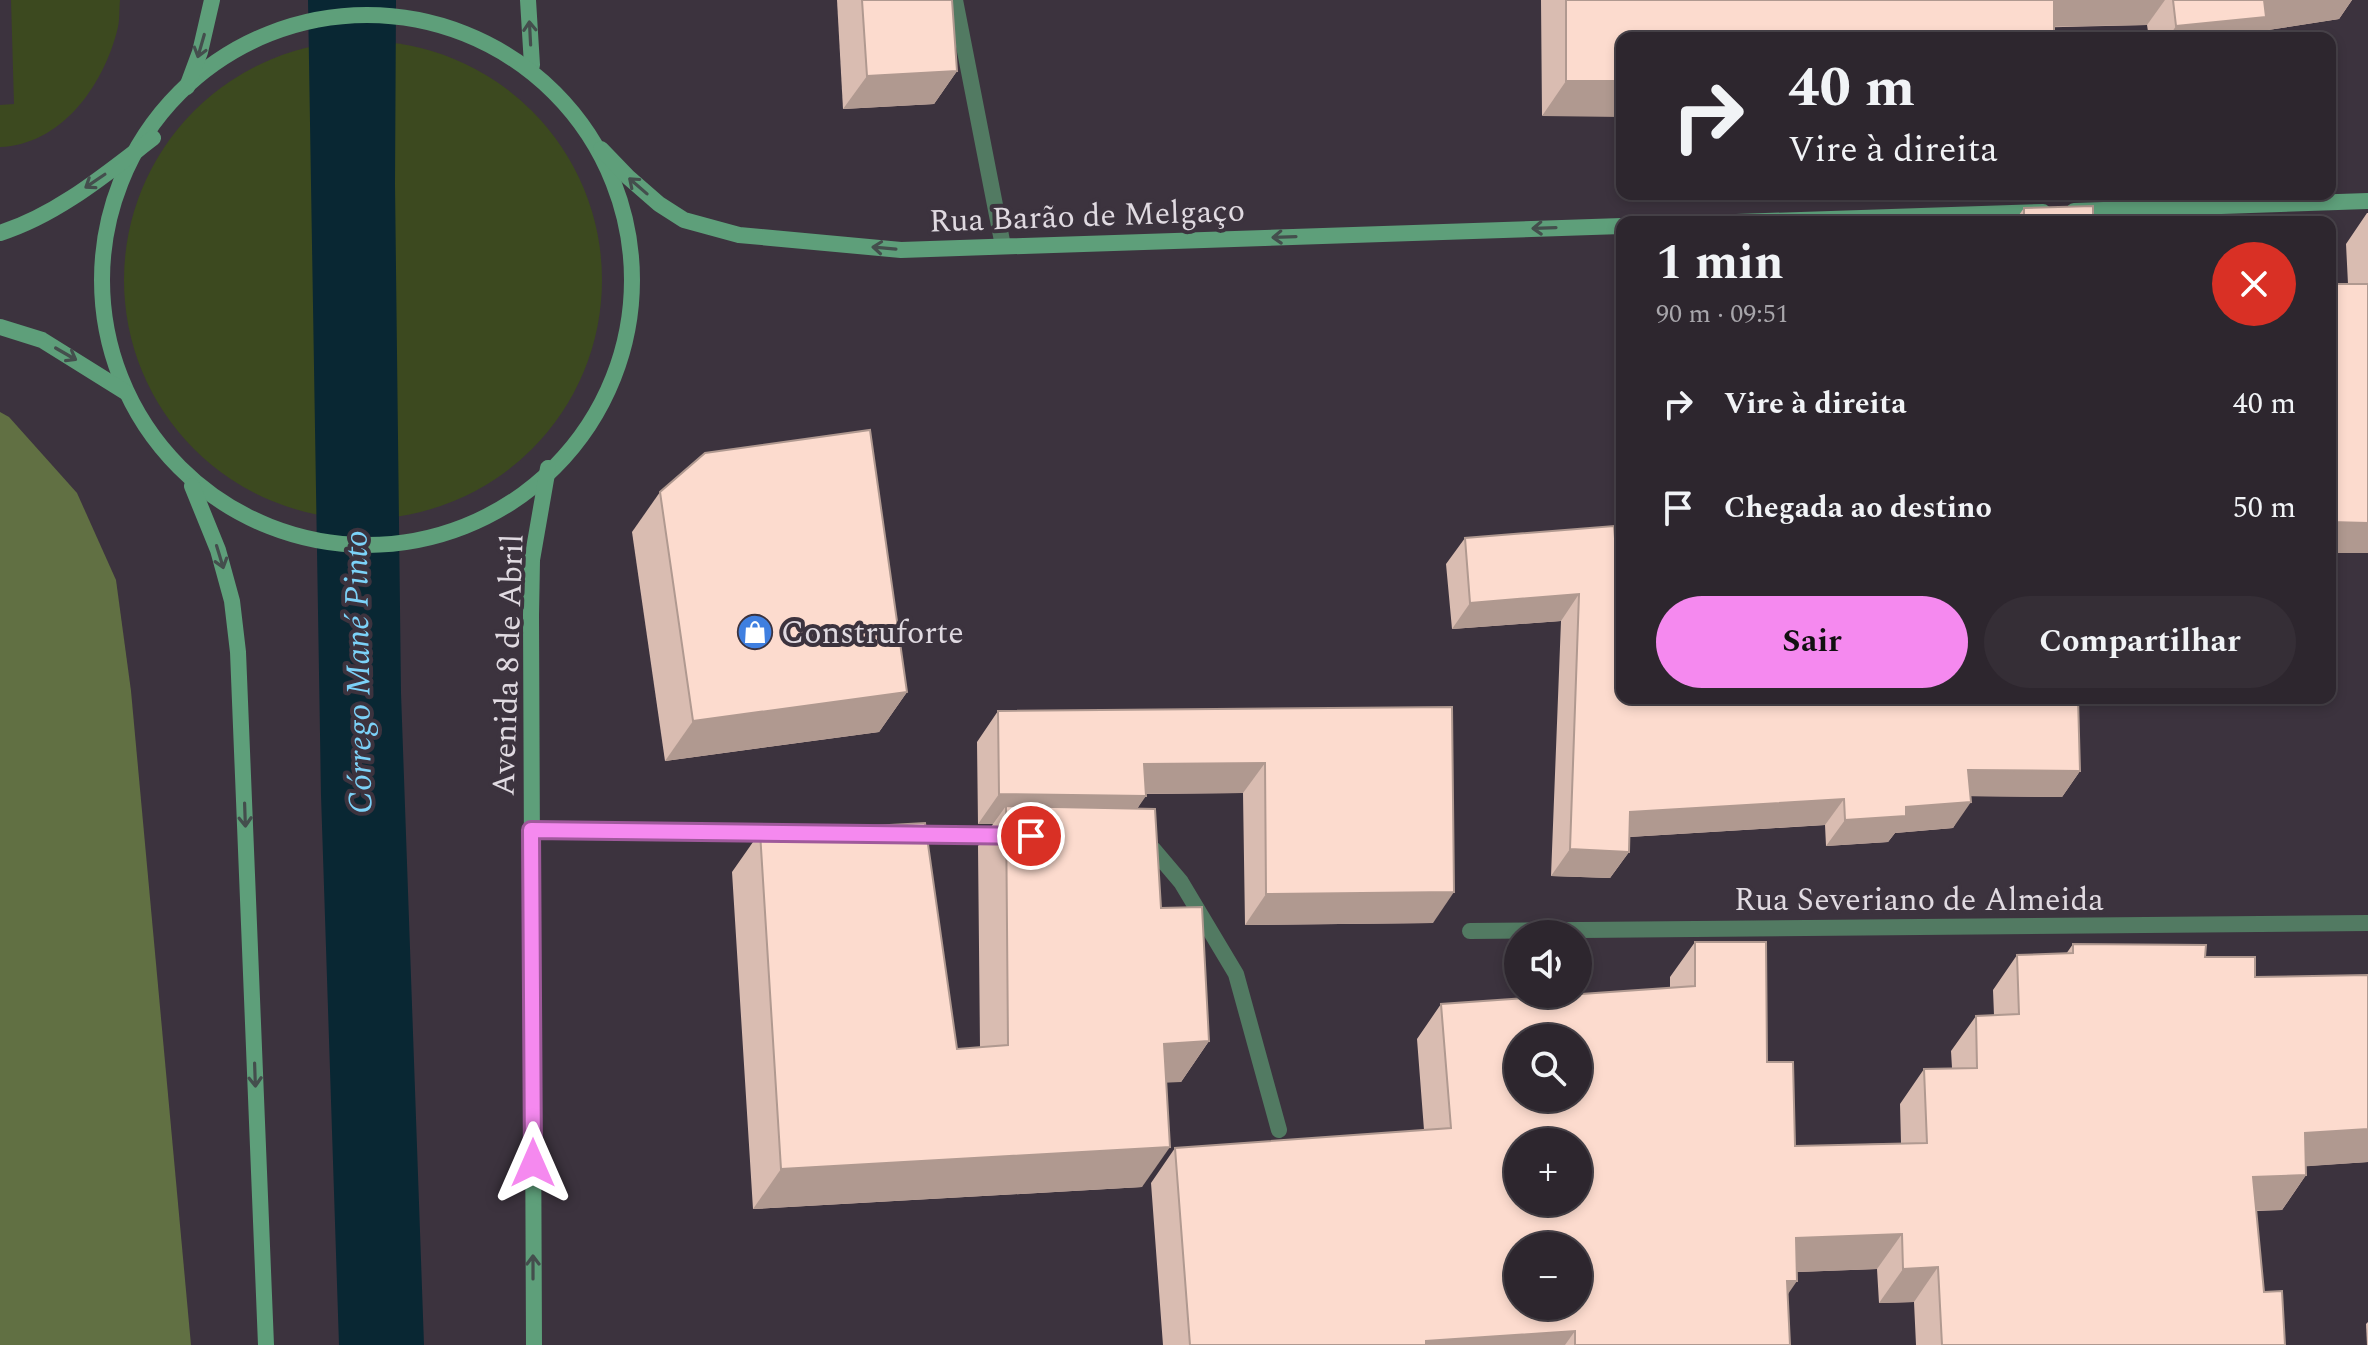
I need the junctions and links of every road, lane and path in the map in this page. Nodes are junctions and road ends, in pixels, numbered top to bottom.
1 (212, 0) edge
2 (528, 0) edge
3 (955, 0) edge
4 (532, 65) junction
5 (185, 91) junction
6 (157, 134) junction
7 (588, 135) junction
8 (2368, 201) edge
9 (1917, 216) edge
10 (1616, 226) edge
11 (0, 233) edge
12 (1003, 246) junction
13 (0, 327) edge
14 (127, 393) junction
15 (548, 468) junction
16 (192, 485) junction
17 (531, 830) junction
18 (797, 833) edge
19 (890, 834) edge
20 (1015, 836) edge
21 (1125, 837) edge
22 (2368, 923) edge
23 (1470, 931) dead end
24 (1279, 1130) dead end
25 (266, 1345) edge
26 (534, 1345) edge

1 -> 5 main road, Avenida 8 de Abril
4 -> 2 main road
3 - 12 street
4 - 5 main road, Avenida 8 de Abril
4 - 7 main road, Avenida 8 de Abril
5 - 6 main road, Avenida 8 de Abril
6 -> 11 main road
6 - 14 main road, Avenida 8 de Abril
12 -> 7 main road, Rua Barão de Melgaço
7 - 15 main road, Avenida 8 de Abril
8 - 9 main road
10 -> 12 main road, Rua Barão de Melgaço
13 -> 14 main road
14 - 16 main road, Avenida 8 de Abril
15 - 16 main road, Avenida 8 de Abril
15 - 17 main road, Avenida 8 de Abril
16 -> 25 main road, Avenida 8 de Abril
17 - 18 street
26 -> 17 main road, Avenida 8 de Abril
19 - 20 street
21 - 24 street
22 - 23 street, Rua Severiano de Almeida

